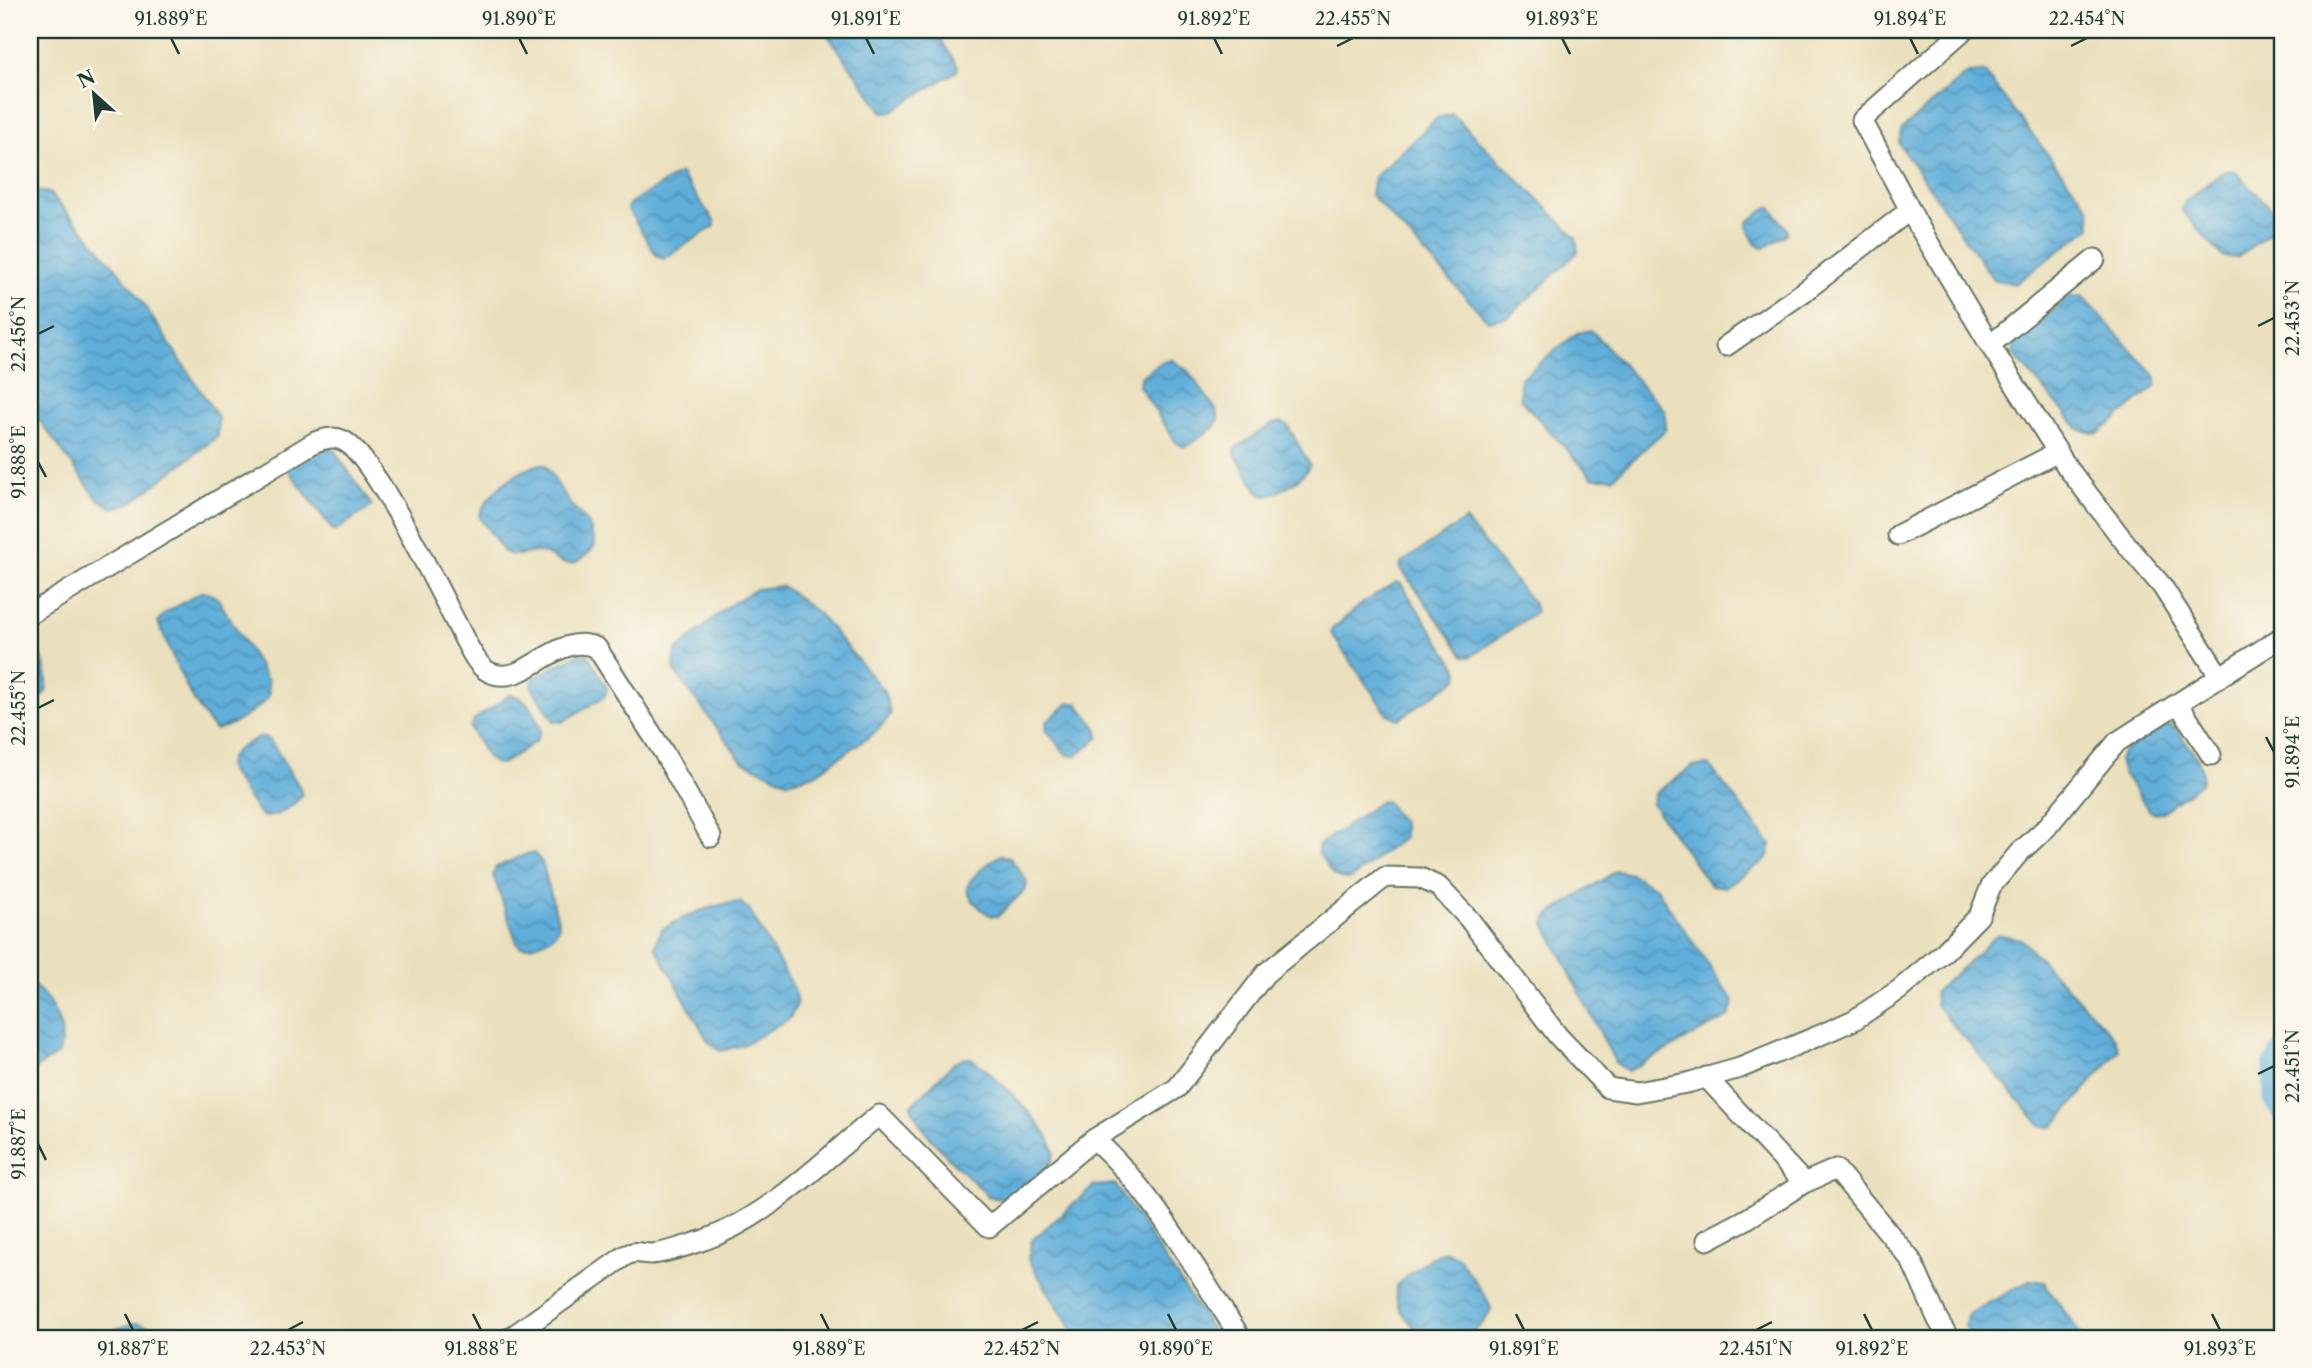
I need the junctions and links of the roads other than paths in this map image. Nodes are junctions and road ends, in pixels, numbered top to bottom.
1 (1964, 30) edge
2 (1910, 210) junction
3 (2095, 259) dead end
4 (1990, 345) junction
5 (1726, 346) dead end
6 (2058, 452) junction
7 (1898, 535) dead end
8 (30, 614) edge
9 (2282, 637) edge
10 (2220, 677) junction
11 (2178, 703) junction
12 (2211, 755) dead end
13 (711, 837) dead end
14 (1706, 1077) junction
15 (1094, 1139) junction
16 (1804, 1182) junction
17 (1707, 1240) dead end
18 (510, 1338) edge
19 (1241, 1338) edge
20 (1949, 1338) edge

1 - 2 street
2 - 4 street
2 - 5 street
3 - 4 street
4 - 6 street
6 - 7 street
6 - 10 street
8 - 13 street
9 - 10 street
10 - 11 street
11 - 12 street
11 - 14 street
14 - 15 street
14 - 16 street
15 - 18 street
15 - 19 street
16 - 17 street
16 - 20 street

